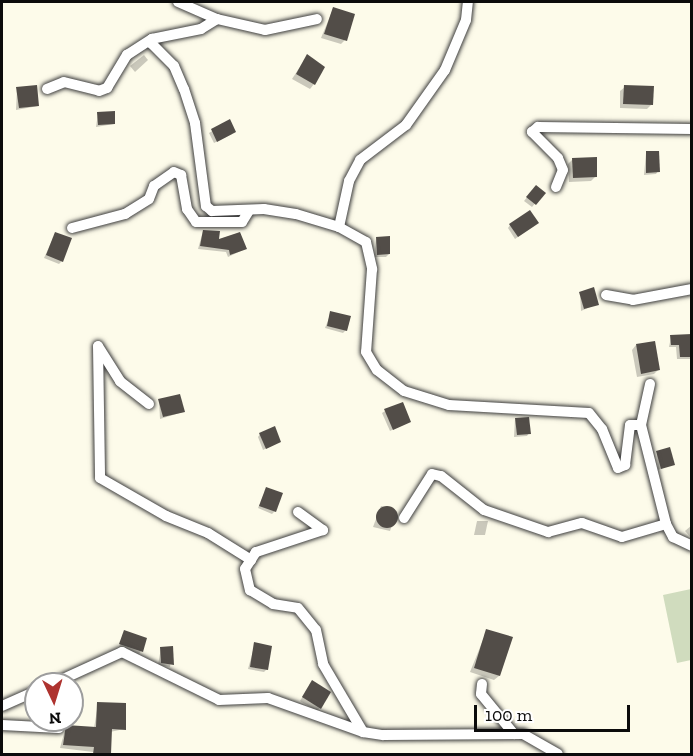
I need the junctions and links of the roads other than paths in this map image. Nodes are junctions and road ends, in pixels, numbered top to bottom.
1 (178, 2) edge
2 (468, 2) edge
3 (217, 18) junction
4 (317, 19) dead end
5 (152, 39) junction
6 (47, 89) dead end
7 (692, 129) edge
8 (556, 187) dead end
9 (249, 211) junction
10 (339, 227) junction
11 (72, 228) dead end
12 (692, 289) edge
13 (606, 295) dead end
14 (650, 384) dead end
15 (149, 404) dead end
16 (641, 425) junction
17 (298, 512) dead end
18 (404, 518) dead end
19 (666, 524) junction
20 (692, 546) edge
21 (250, 560) junction
22 (78, 672) edge
23 (482, 684) dead end
24 (24, 696) edge
25 (2, 706) edge
26 (2, 724) edge
27 (24, 726) edge
28 (363, 732) junction
29 (514, 734) junction
30 (558, 754) edge

1 - 3 street
2 - 10 street
3 - 4 street
3 - 5 street
5 - 6 street
5 - 9 street
7 - 8 street
9 - 10 street
9 - 11 street
10 - 16 street
12 - 13 street
14 - 16 street
15 - 21 street
16 - 19 street
17 - 21 street
18 - 19 street
19 - 20 street
21 - 28 street
22 - 28 street
23 - 29 street
24 - 25 street
26 - 27 street
28 - 29 street
29 - 30 street

